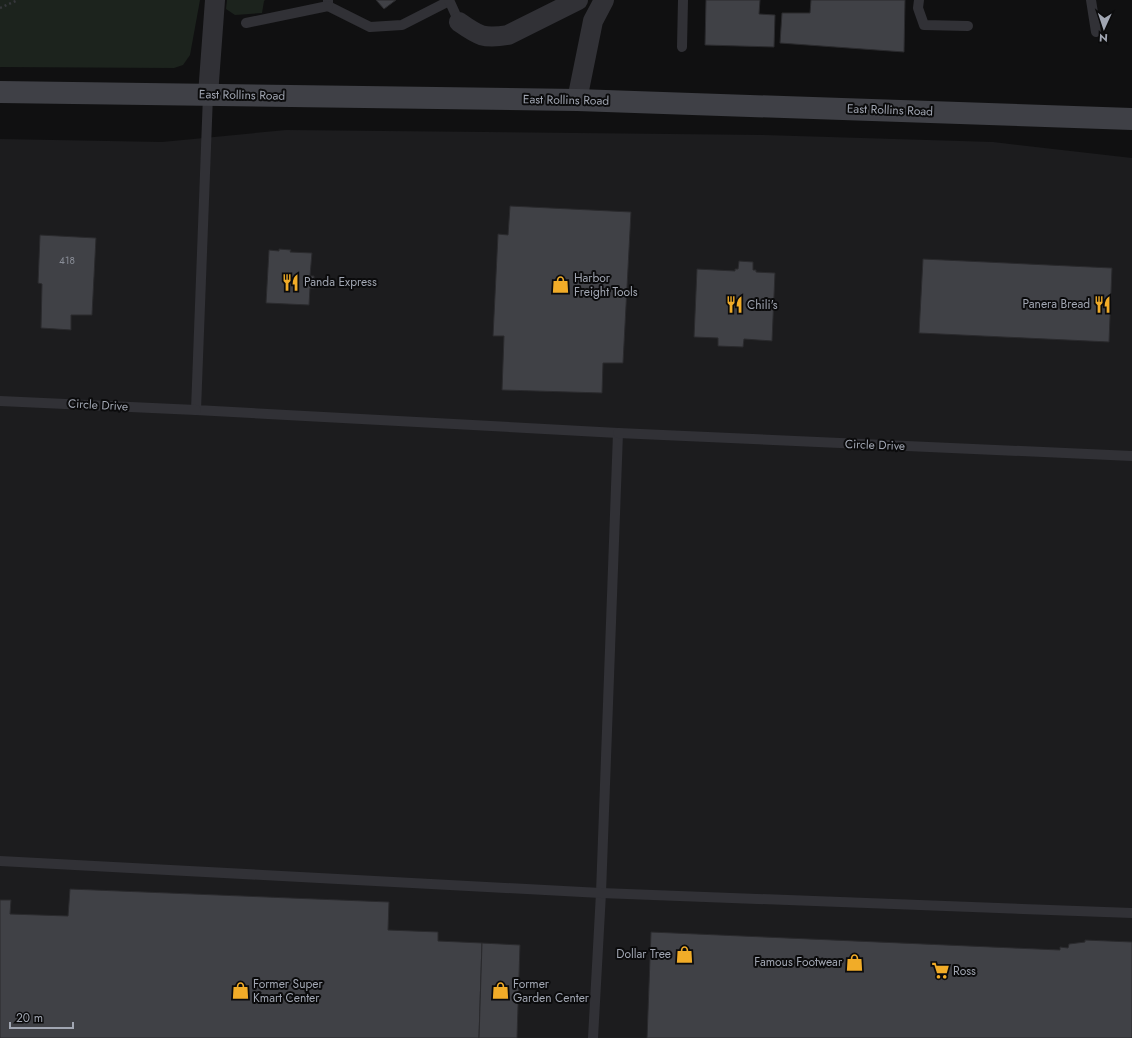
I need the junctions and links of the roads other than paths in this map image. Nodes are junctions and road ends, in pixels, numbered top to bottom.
1 (215, 0) edge
2 (449, 0) edge
3 (578, 0) edge
4 (604, 0) edge
5 (683, 0) edge
6 (919, 0) edge
7 (1091, 0) edge
8 (328, 3) edge
9 (459, 22) joint
10 (246, 23) dead end
11 (968, 26) dead end
12 (1096, 32) dead end
13 (682, 47) dead end
14 (0, 92) edge
15 (208, 95) junction
16 (577, 100) junction
17 (1132, 119) edge
18 (0, 401) edge
19 (196, 410) junction
20 (618, 433) junction
21 (1132, 456) edge
22 (0, 861) edge
23 (601, 893) junction
24 (1132, 913) edge
25 (592, 1038) edge

1 - 15 street
2 - 8 lane
2 - 9 lane
3 - 9 street
4 - 16 street
5 - 13 lane
6 - 11 lane
7 - 12 lane
8 - 10 lane
14 - 15 main road, East Rollins Road
15 - 16 main road, East Rollins Road
15 - 19 lane
16 - 17 main road, East Rollins Road
18 - 19 lane, Circle Drive
19 - 20 lane, Circle Drive
20 - 21 lane, Circle Drive
20 - 23 lane
22 - 23 lane
23 - 24 lane
23 - 25 lane

